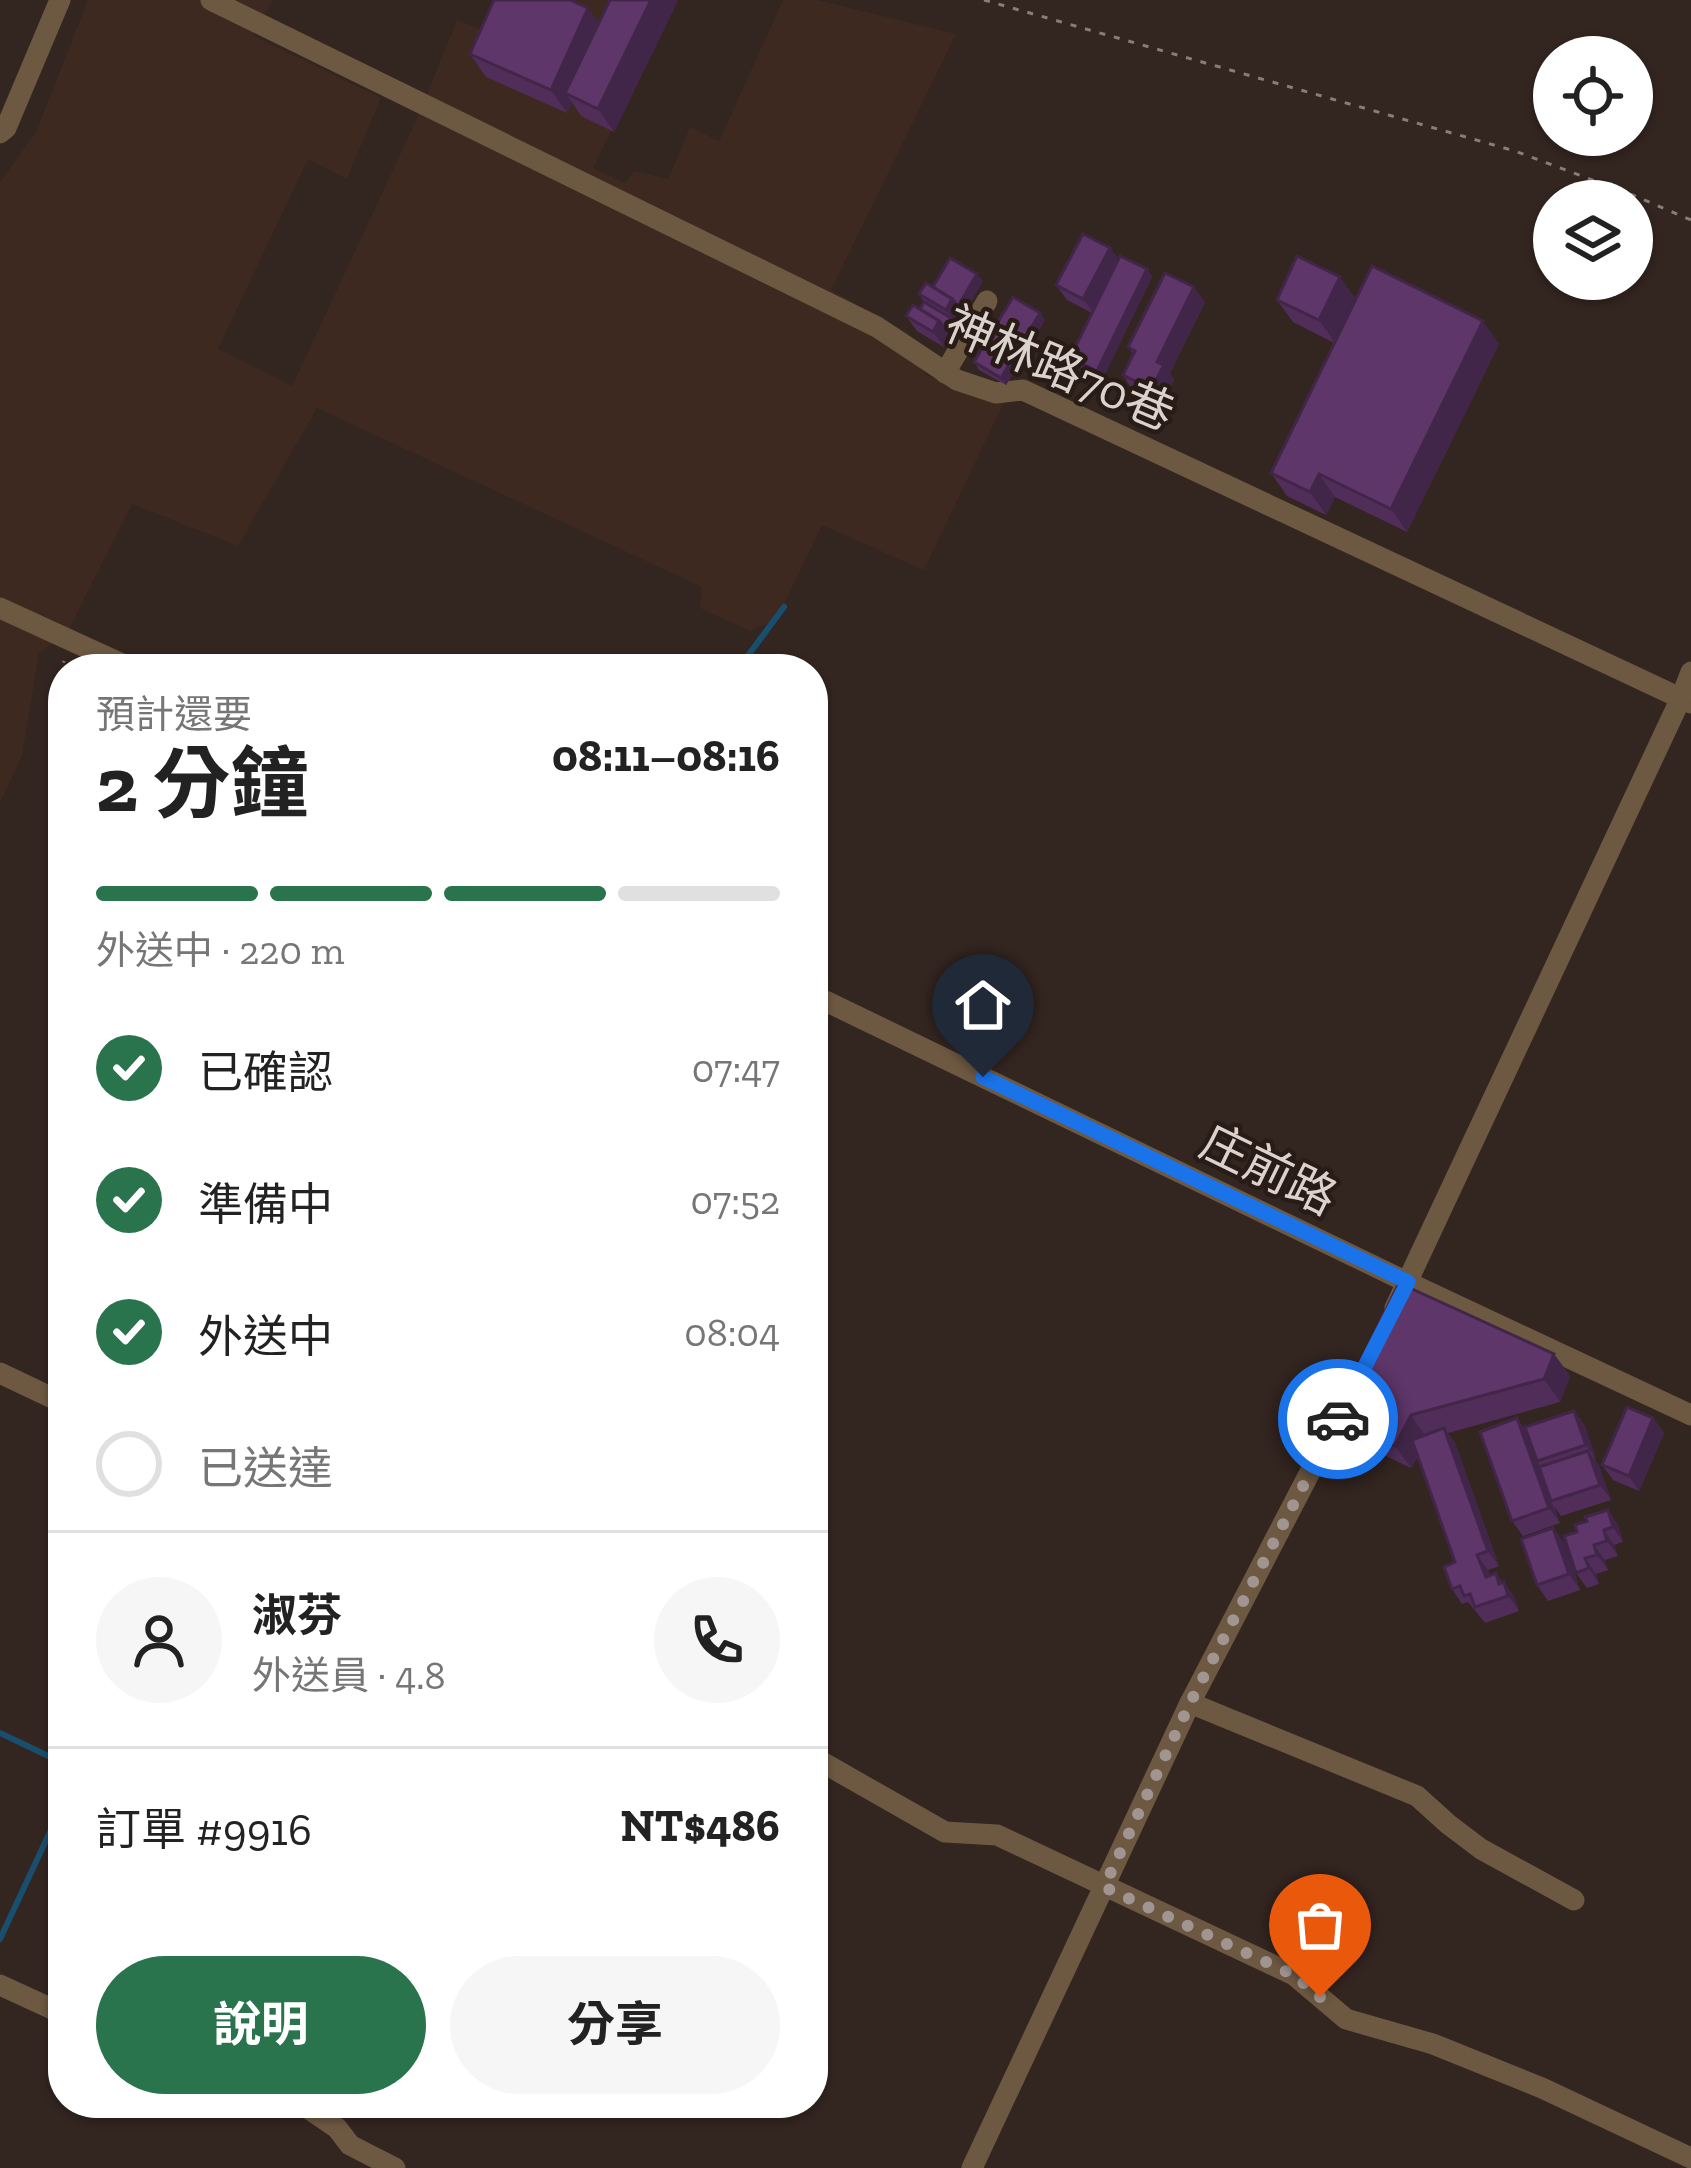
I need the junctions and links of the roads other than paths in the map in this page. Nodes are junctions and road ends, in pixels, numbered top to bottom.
1 (60, 0) edge
2 (211, 0) edge
3 (0, 134) edge
4 (987, 301) dead end
5 (945, 373) junction
6 (0, 608) edge
7 (100, 654) edge
8 (1691, 672) edge
9 (1686, 701) edge
10 (828, 1002) edge
11 (1408, 1282) junction
12 (1387, 1325) edge
13 (0, 1373) edge
14 (1354, 1388) edge
15 (48, 1396) edge
16 (1691, 1414) edge
17 (1190, 1703) junction
18 (828, 1766) edge
19 (1104, 1887) junction
20 (1574, 1900) dead end
21 (0, 1985) edge
22 (48, 2007) edge
23 (322, 2118) edge
24 (1691, 2158) edge
25 (395, 2168) edge
26 (972, 2168) edge

1 - 3 street
2 - 5 street, 神林路70巷
4 - 5 street
5 - 9 street, 神林路70巷
6 - 7 street
8 - 9 street
9 - 11 street
10 - 11 street, 庄前路
11 - 12 street
11 - 16 street, 庄前路
13 - 15 street
14 - 17 street
17 - 19 street
17 - 20 street
18 - 19 street
19 - 24 street
19 - 26 street
21 - 22 street
23 - 25 street

